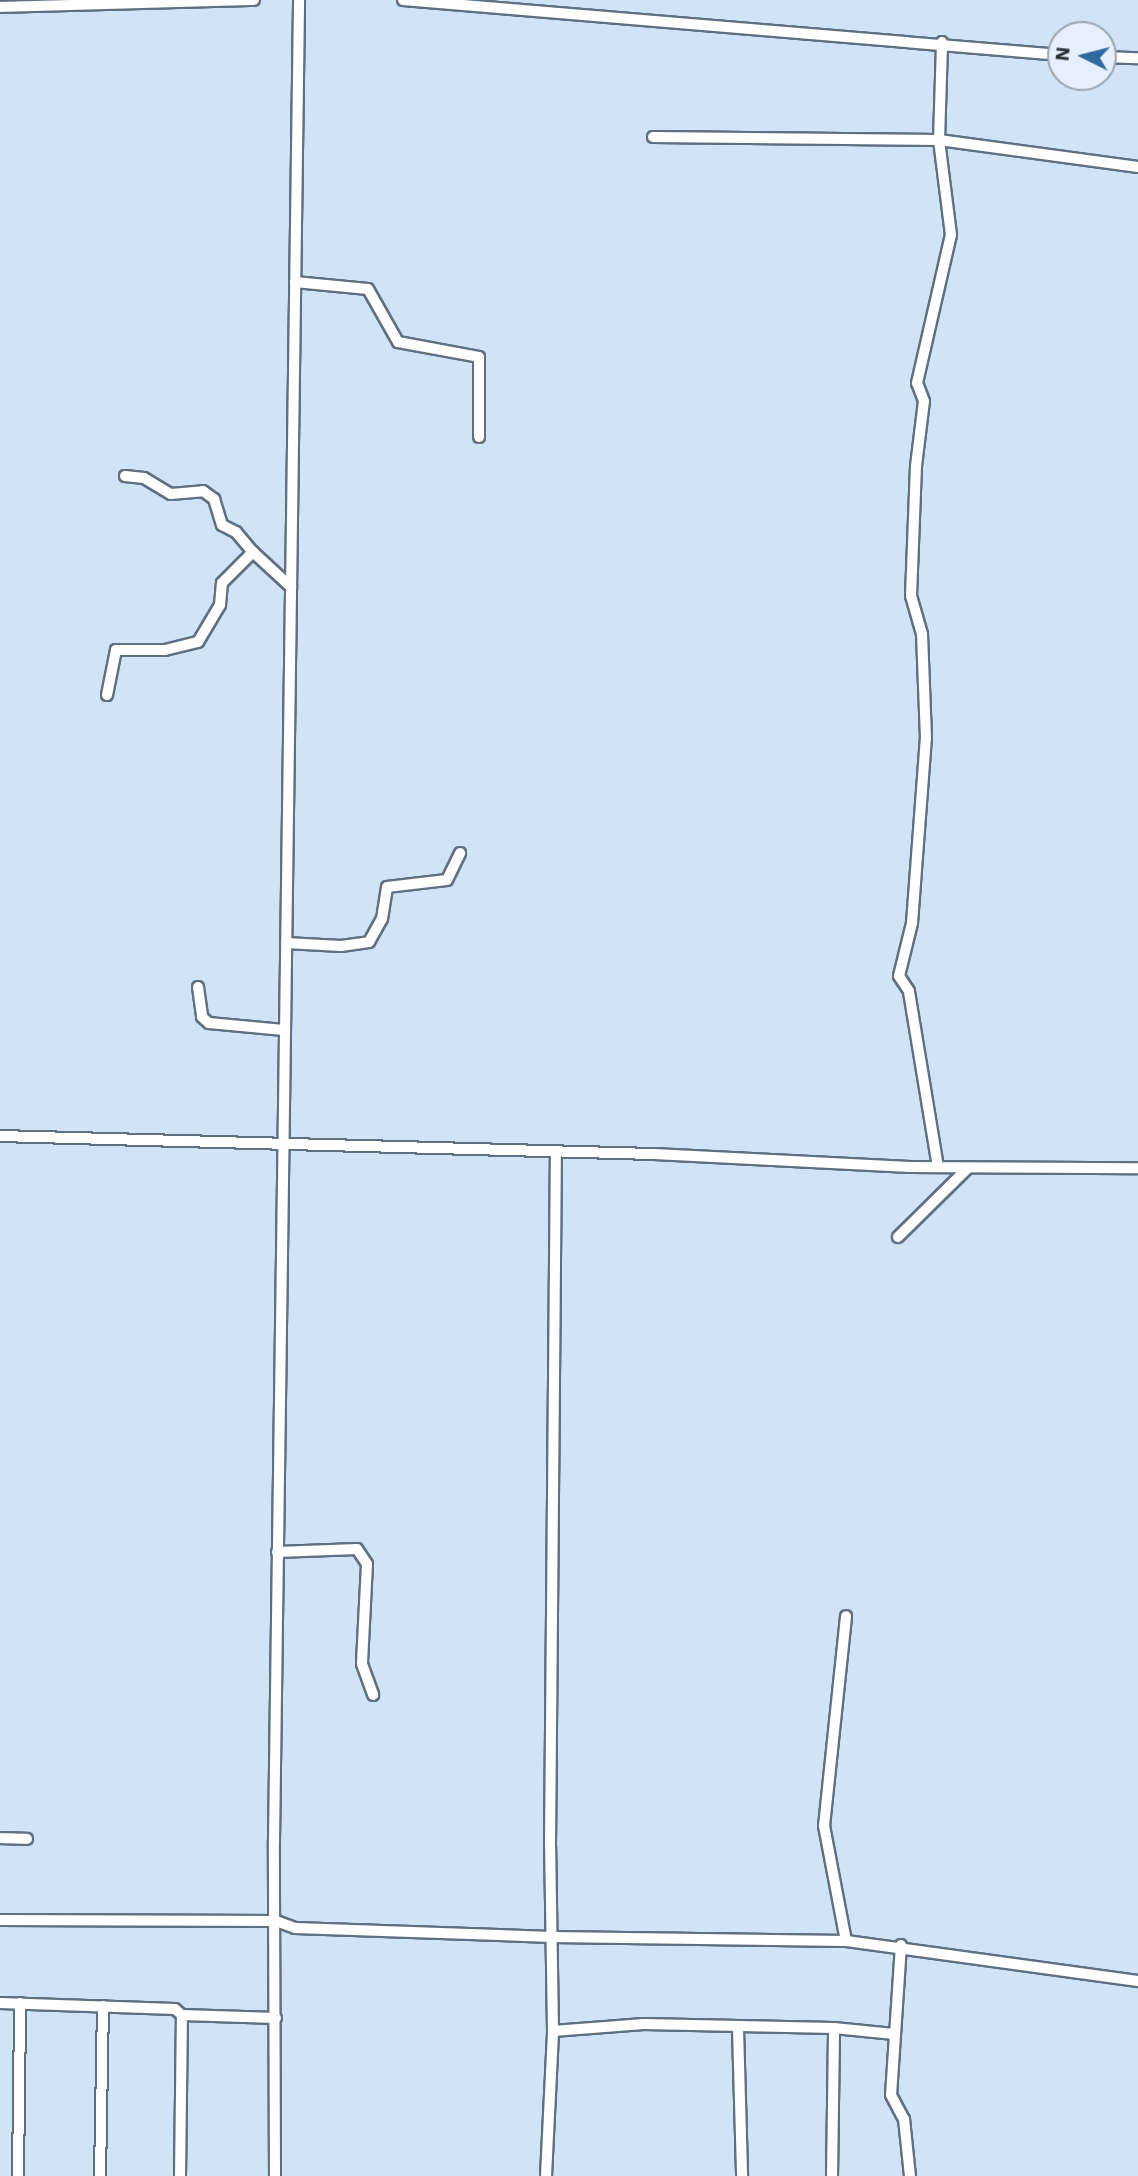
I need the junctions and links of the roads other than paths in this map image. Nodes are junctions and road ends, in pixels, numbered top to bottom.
1 (254, 0) edge
2 (299, 0) edge
3 (403, 0) edge
4 (0, 7) edge
5 (942, 42) junction
6 (1047, 53) edge
7 (1117, 57) edge
8 (1138, 58) edge
9 (653, 137) dead end
10 (939, 140) junction
11 (1138, 167) edge
12 (295, 282) junction
13 (479, 438) dead end
14 (125, 476) dead end
15 (253, 552) junction
16 (291, 587) junction
17 (107, 695) dead end
18 (460, 853) dead end
19 (286, 943) junction
20 (198, 987) dead end
21 (284, 1030) junction
22 (0, 1136) edge
23 (285, 1142) junction
24 (556, 1151) junction
25 (938, 1167) junction
26 (968, 1168) junction
27 (1138, 1168) edge
28 (898, 1237) dead end
29 (277, 1552) junction
30 (846, 1616) dead end
31 (373, 1695) dead end
32 (0, 1838) edge
33 (27, 1839) dead end
34 (0, 1920) edge
35 (276, 1921) junction
36 (552, 1937) junction
37 (846, 1941) junction
38 (901, 1945) junction
39 (1138, 1981) edge
40 (0, 2003) edge
41 (20, 2003) junction
42 (103, 2006) junction
43 (182, 2015) junction
44 (276, 2018) junction
45 (834, 2028) junction
46 (738, 2029) junction
47 (553, 2031) junction
48 (894, 2034) junction
49 (18, 2176) edge
50 (100, 2176) edge
51 (180, 2176) edge
52 (275, 2176) edge
53 (546, 2176) edge
54 (742, 2176) edge
55 (832, 2176) edge
56 (910, 2176) edge

1 - 4 street
2 - 12 street
3 - 5 street
5 - 6 street
5 - 10 street
7 - 8 street
9 - 10 street
10 - 11 street
10 - 25 street
12 - 13 street
12 - 16 street
14 - 15 street
15 - 16 street
15 - 17 street
16 - 19 street
18 - 19 street
19 - 21 street
20 - 21 street
21 - 23 street
22 - 23 street
23 - 24 street
23 - 29 street
24 - 25 street
24 - 36 street
25 - 26 street
26 - 27 street
26 - 28 street
29 - 31 street
29 - 35 street
30 - 37 street
32 - 33 street
34 - 35 street
35 - 36 street
35 - 44 street
36 - 37 street
36 - 47 street
37 - 38 street
38 - 39 street
38 - 48 street
40 - 41 street
41 - 42 street
41 - 49 street
42 - 43 street
42 - 50 street
43 - 44 street
43 - 51 street
44 - 52 street
45 - 46 street
45 - 48 street
45 - 55 street
46 - 47 street
46 - 54 street
47 - 53 street
48 - 56 street

